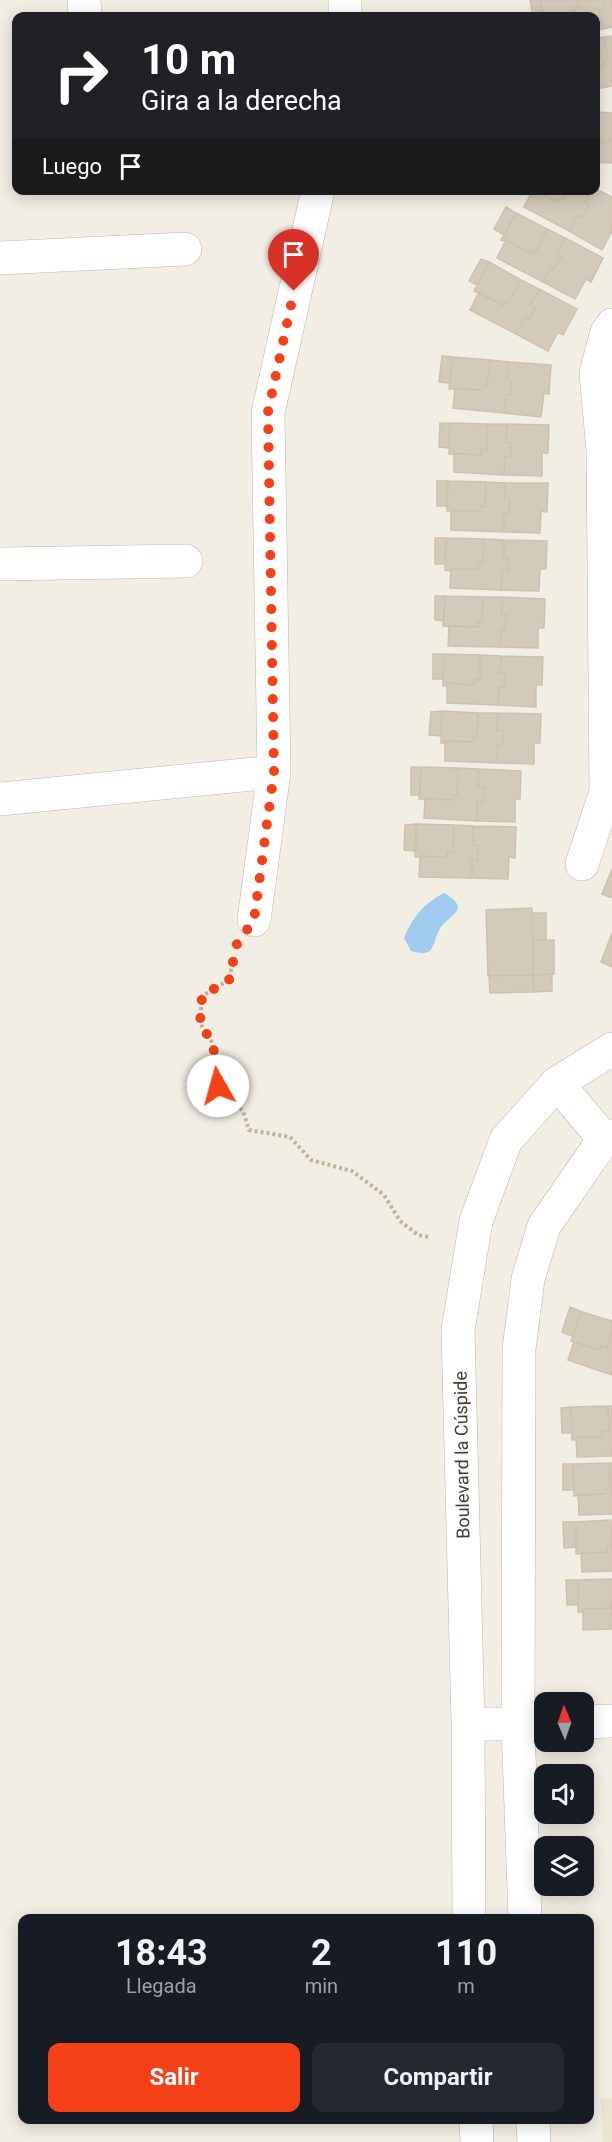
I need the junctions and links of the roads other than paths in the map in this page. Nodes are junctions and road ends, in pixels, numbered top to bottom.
1 (317, 195) edge
2 (185, 249) dead end
3 (0, 258) edge
4 (612, 325) edge
5 (607, 450) edge
6 (186, 561) dead end
7 (0, 564) edge
8 (274, 772) junction
9 (609, 792) edge
10 (0, 799) edge
11 (582, 864) dead end
12 (254, 920) road end
13 (612, 1049) edge
14 (557, 1083) junction
15 (608, 1137) edge
16 (612, 1720) edge
17 (594, 1721) edge
18 (468, 1724) junction
19 (531, 1725) edge
20 (469, 1914) edge
21 (525, 1914) edge
22 (476, 2124) edge
23 (533, 2124) edge
24 (477, 2142) edge
25 (534, 2142) edge

1 - 8 street
2 - 3 street
4 - 5 street
5 - 9 street
6 - 7 street
8 - 10 street
8 - 12 street
9 - 11 street
13 - 14 street, Boulevard la Cúspide
14 - 15 street
14 - 18 street, Boulevard la Cúspide
15 - 19 street
16 - 17 street
18 - 19 street
18 - 20 street, Boulevard la Cúspide
19 - 21 street
22 - 24 street
23 - 25 street

